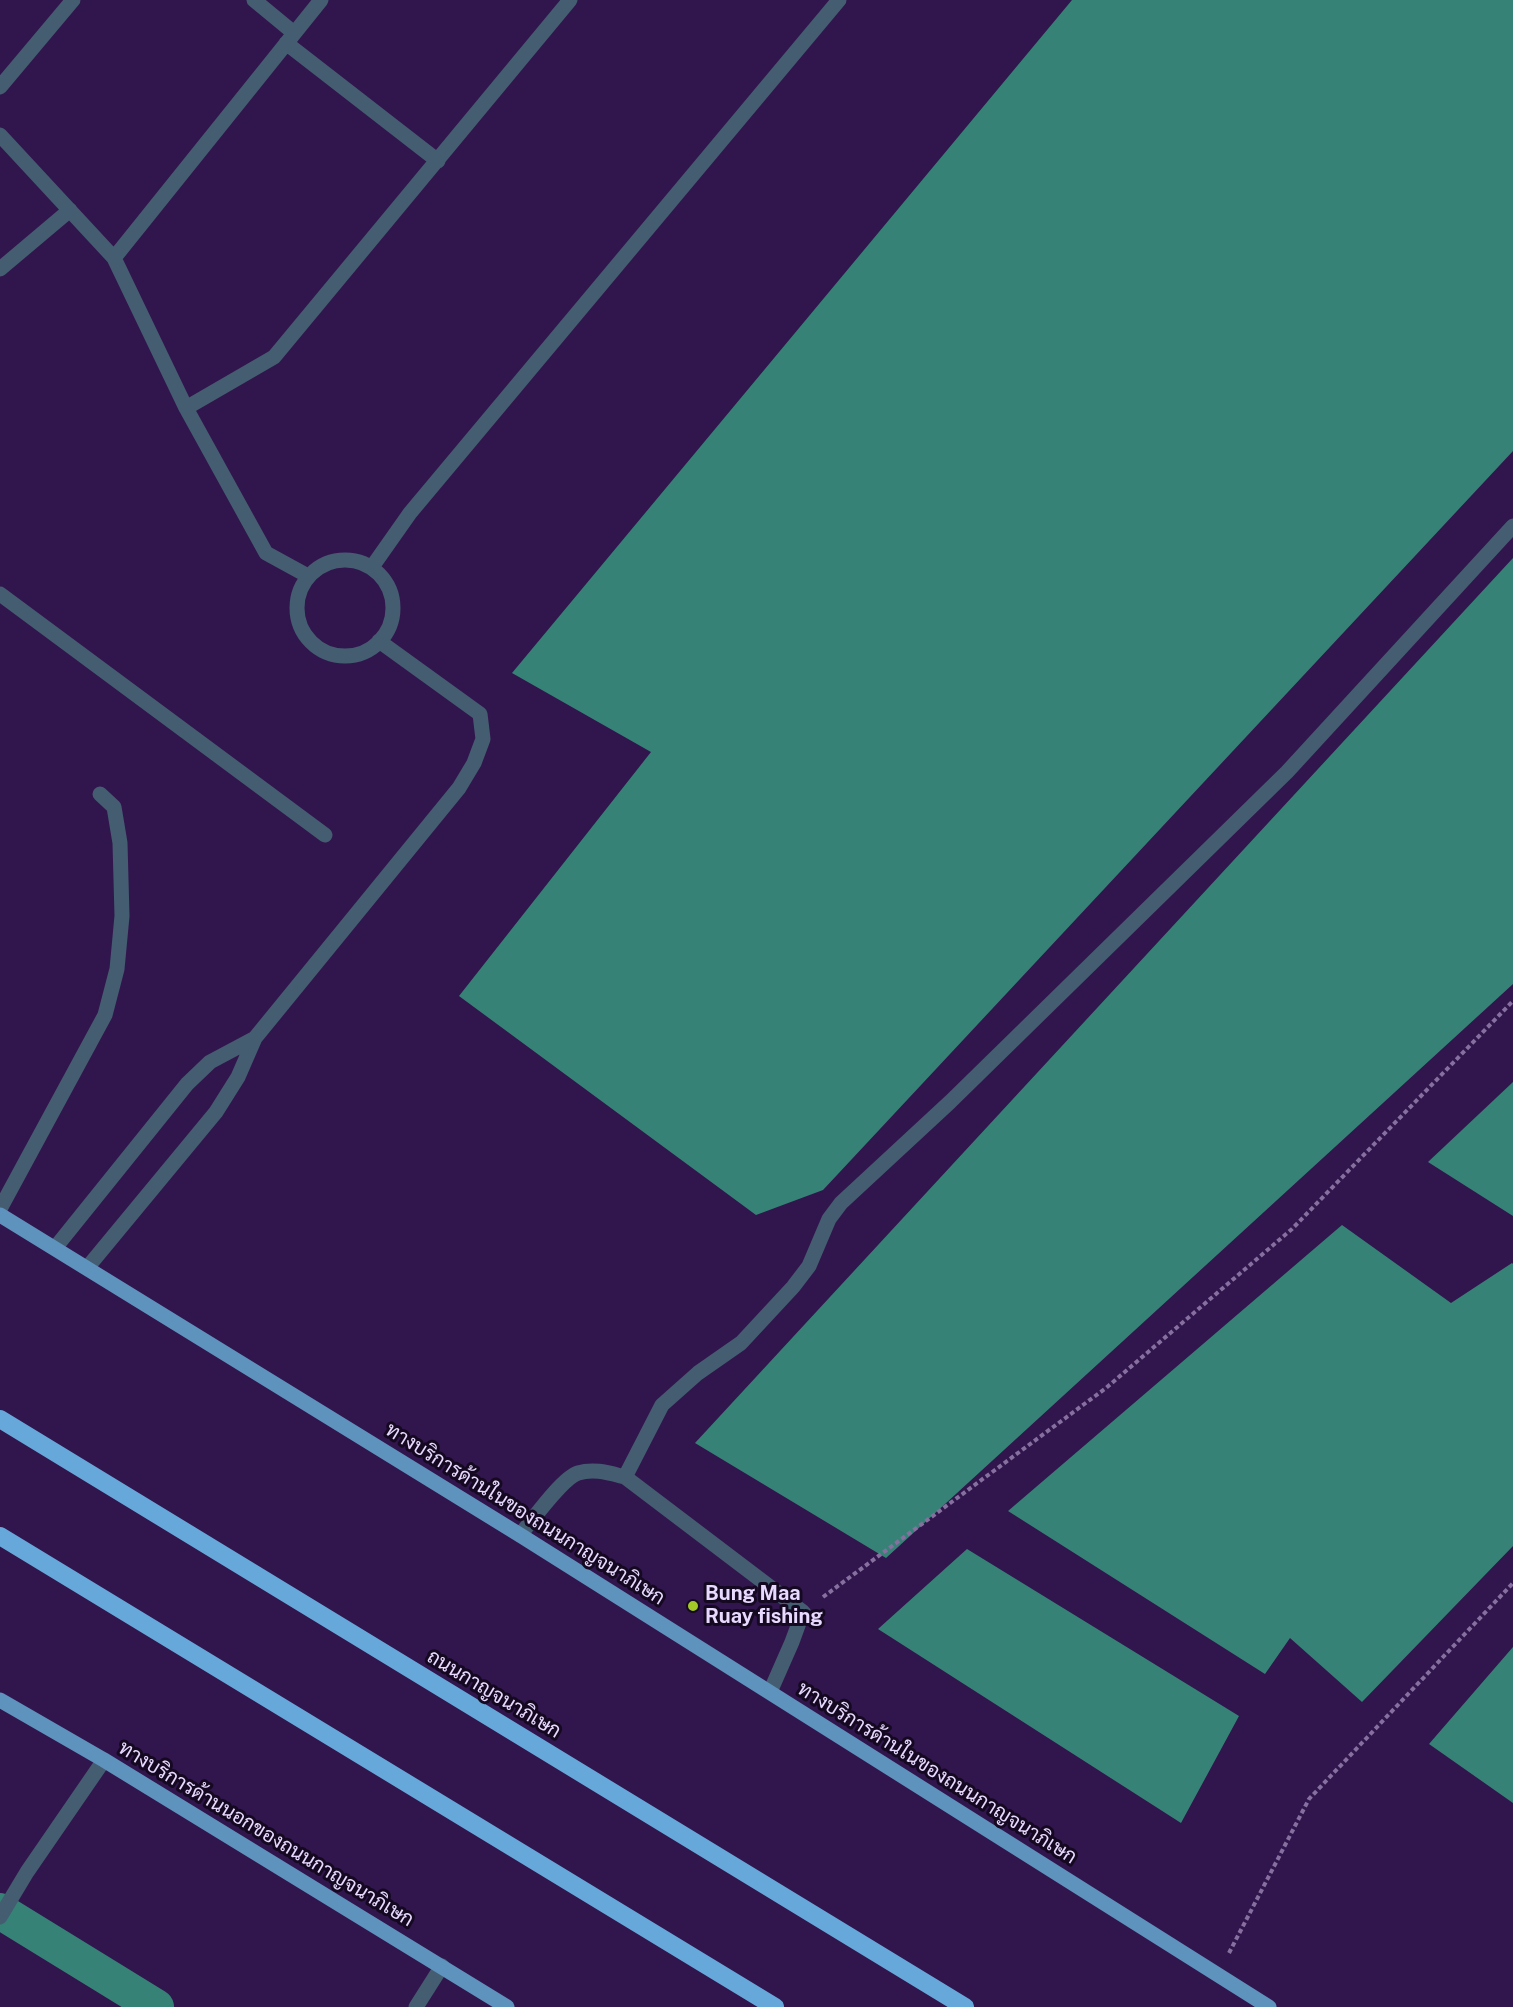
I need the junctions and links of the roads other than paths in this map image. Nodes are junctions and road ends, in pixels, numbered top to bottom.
1 (74, 0) edge
2 (254, 0) edge
3 (321, 0) edge
4 (570, 0) edge
5 (839, 0) edge
6 (290, 38) junction
7 (0, 87) edge
8 (0, 135) edge
9 (438, 161) junction
10 (70, 210) junction
11 (114, 258) junction
12 (0, 269) edge
13 (186, 408) junction
14 (1513, 526) edge
15 (372, 567) junction
16 (308, 576) junction
17 (0, 594) edge
18 (379, 641) junction
19 (100, 794) dead end
20 (325, 835) dead end
21 (255, 1038) junction
22 (0, 1209) edge
23 (0, 1215) edge
24 (55, 1248) junction
25 (87, 1268) junction
26 (0, 1419) edge
27 (625, 1477) junction
28 (520, 1535) junction
29 (0, 1536) edge
30 (770, 1692) junction
31 (0, 1700) edge
32 (104, 1760) junction
33 (0, 1917) edge
34 (442, 1966) junction
35 (416, 2007) edge
36 (507, 2007) edge
37 (775, 2007) edge
38 (965, 2007) edge
39 (1269, 2007) edge

1 - 7 street
2 - 6 street
3 - 6 street
4 - 9 street
5 - 15 street
6 - 9 street
6 - 11 street
8 - 10 street
9 - 13 street
10 - 11 street
10 - 12 street
11 - 13 street
13 - 16 street
14 - 27 street
15 - 16 street
15 - 18 street
16 - 18 street
17 - 20 street
18 - 21 street
19 - 22 street
21 - 24 street
21 - 25 street
23 - 24 main road, ทางบริการด้านในของถนนกาญจนาภิเษก
24 - 25 main road, ทางบริการด้านในของถนนกาญจนาภิเษก
25 - 28 main road, ทางบริการด้านในของถนนกาญจนาภิเษก
26 - 38 highway, ถนนกาญจนาภิเษก
27 - 28 street
27 - 30 street
28 - 30 main road, ทางบริการด้านในของถนนกาญจนาภิเษก
29 - 37 highway
30 - 39 main road, ทางบริการด้านในของถนนกาญจนาภิเษก
31 - 32 main road, ทางบริการด้านนอกของถนนกาญจนาภิเษก
32 - 33 street
32 - 34 main road, ทางบริการด้านนอกของถนนกาญจนาภิเษก
34 - 35 street
34 - 36 main road, ทางบริการด้านนอกของถนนกาญจนาภิเษก

